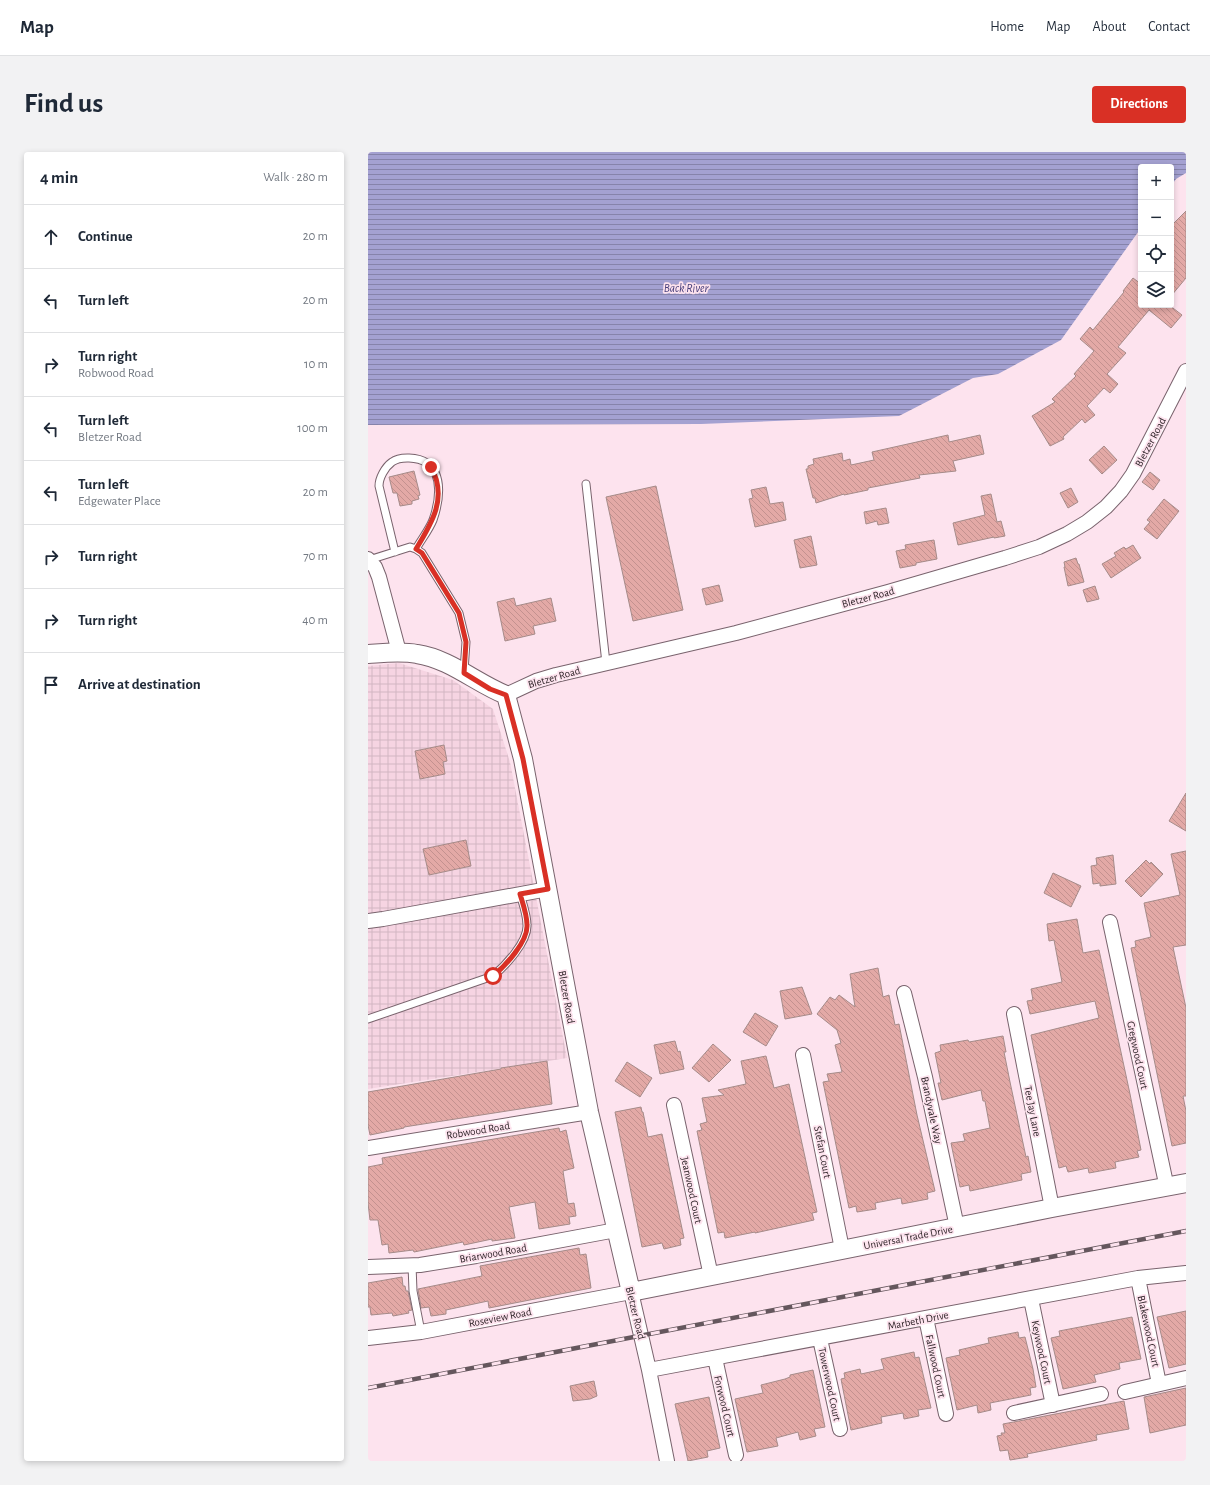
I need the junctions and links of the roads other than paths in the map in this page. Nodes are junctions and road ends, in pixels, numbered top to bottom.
1 (1186, 371) edge
2 (586, 484) dead end
3 (416, 549) junction
4 (395, 552) junction
5 (369, 559) edge
6 (399, 652) junction
7 (368, 654) edge
8 (606, 663) junction
9 (464, 673) junction
10 (506, 695) junction
11 (548, 889) junction
12 (520, 894) junction
13 (368, 921) edge
14 (1110, 922) dead end
15 (904, 993) dead end
16 (1014, 1014) dead end
17 (368, 1019) edge
18 (803, 1055) dead end
19 (674, 1105) dead end
20 (589, 1112) junction
21 (368, 1148) edge
22 (1186, 1183) edge
23 (1167, 1188) junction
24 (1052, 1208) junction
25 (957, 1227) junction
26 (616, 1230) junction
27 (842, 1249) junction
28 (412, 1265) junction
29 (368, 1267) edge
30 (1186, 1273) edge
31 (711, 1276) junction
32 (1138, 1278) junction
33 (631, 1292) junction
34 (1030, 1299) junction
35 (926, 1318) junction
36 (421, 1332) junction
37 (368, 1338) edge
38 (820, 1339) junction
39 (715, 1358) junction
40 (649, 1370) junction
41 (1186, 1378) edge
42 (1159, 1384) junction
43 (1125, 1392) dead end
44 (1101, 1394) dead end
45 (1054, 1405) junction
46 (1014, 1412) dead end
47 (946, 1414) dead end
48 (840, 1429) dead end
49 (736, 1455) dead end
50 (667, 1461) edge

1 - 8 street, Bletzer Road
2 - 8 lane
3 - 4 lane
3 - 4 lane
3 - 9 lane
4 - 5 lane
5 - 6 street
6 - 7 street
6 - 9 street
8 - 10 street, Bletzer Road
9 - 10 street
10 - 11 street, Bletzer Road
11 - 12 street
11 - 20 street, Bletzer Road
12 - 13 street
12 - 17 lane
14 - 23 street, Gregwood Court
15 - 25 street, Brandyvale Way
16 - 24 street, Tee Jay Lane
18 - 27 street, Stefan Court
19 - 31 street, Jeanwood Court
20 - 21 street, Robwood Road
20 - 26 street, Bletzer Road
22 - 23 street, Universal Trade Drive
23 - 24 street, Universal Trade Drive
24 - 25 street, Universal Trade Drive
25 - 27 street, Universal Trade Drive
26 - 28 street, Briarwood Road
26 - 33 street, Bletzer Road
27 - 31 street, Universal Trade Drive
28 - 29 street, Briarwood Road
28 - 36 lane
30 - 32 street, Marbeth Drive
31 - 33 street, Universal Trade Drive
32 - 34 street, Marbeth Drive
32 - 42 street, Blakewood Court
33 - 36 street, Roseview Road
33 - 40 street, Bletzer Road
34 - 35 street, Marbeth Drive
34 - 45 street, Keywood Court
35 - 38 street, Marbeth Drive
35 - 47 street, Fallwood Court
36 - 37 street, Roseview Road
38 - 39 street, Marbeth Drive
38 - 48 street, Towerwood Court
39 - 40 street, Marbeth Drive
39 - 49 street, Forwood Court
40 - 50 street, Bletzer Road
41 - 42 street
42 - 43 street
44 - 45 street
45 - 46 street

